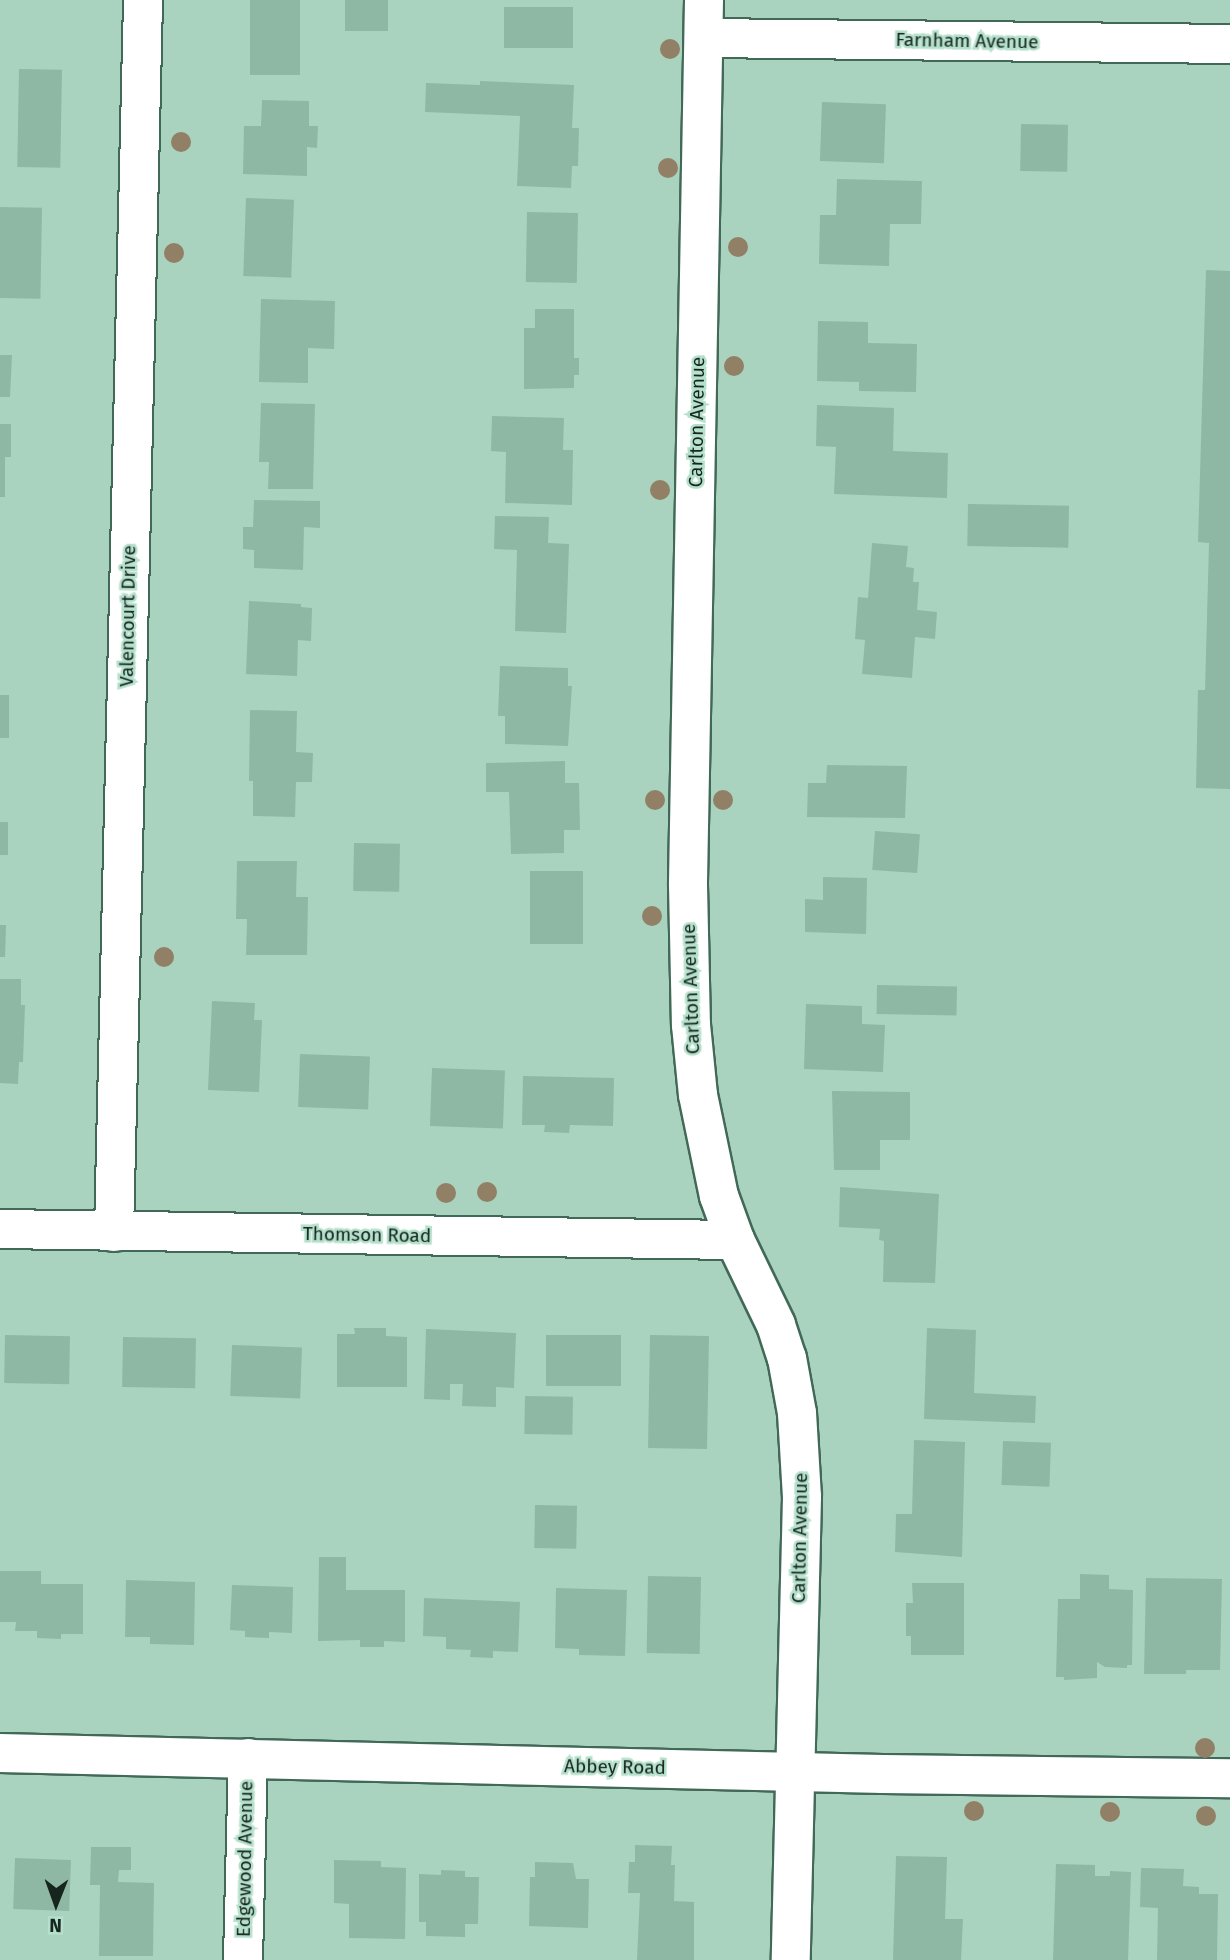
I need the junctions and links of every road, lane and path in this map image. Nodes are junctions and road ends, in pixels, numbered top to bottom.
1 (143, 0) edge
2 (704, 0) edge
3 (704, 38) junction
4 (1230, 44) edge
5 (0, 1228) edge
6 (114, 1232) junction
7 (734, 1240) junction
8 (0, 1753) edge
9 (248, 1758) junction
10 (795, 1772) junction
11 (1230, 1778) edge
12 (243, 1960) edge
13 (791, 1960) edge

1 - 6 street, Valencourt Drive
2 - 3 street, Carlton Avenue
3 - 4 street, Farnham Avenue
3 - 7 street, Carlton Avenue
5 - 6 street, Thomson Road
6 - 7 street, Thomson Road
7 - 10 street, Carlton Avenue
8 - 9 street, Abbey Road
9 - 10 street, Abbey Road
9 - 12 street, Edgewood Avenue
10 - 11 street, Abbey Road
10 - 13 street, Carlton Avenue

